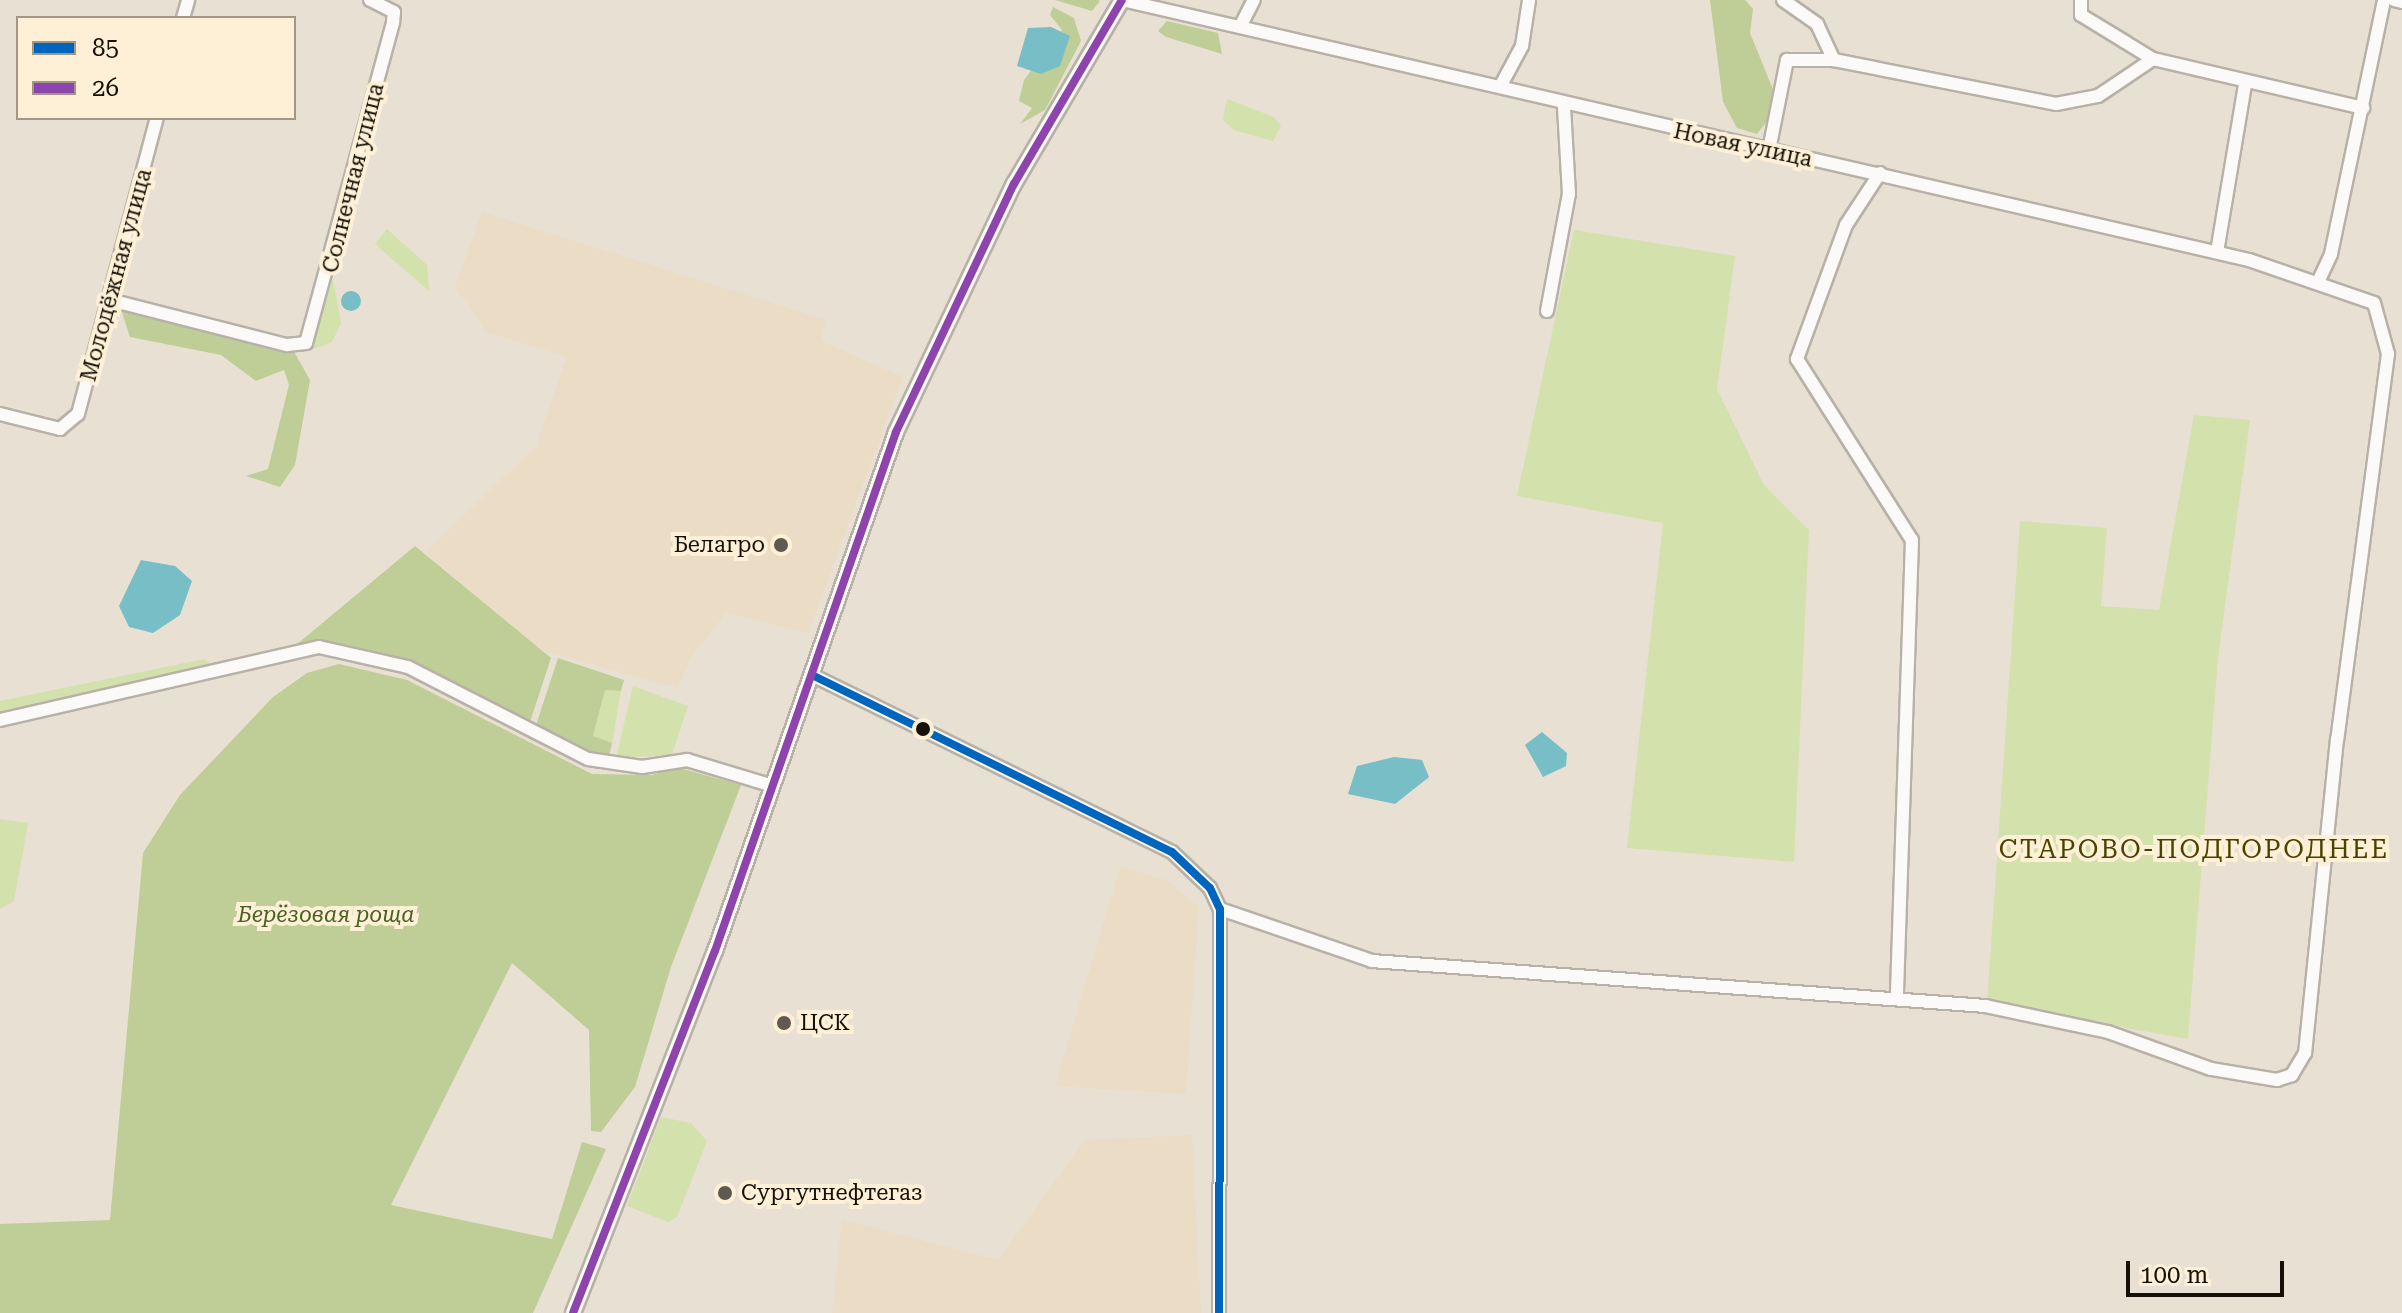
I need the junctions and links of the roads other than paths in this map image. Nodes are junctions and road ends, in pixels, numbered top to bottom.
1 (370, 0) edge
2 (1122, 0) edge
3 (1254, 0) edge
4 (1529, 0) edge
5 (1783, 0) edge
6 (2081, 0) edge
7 (2384, 0) edge
8 (2394, 0) edge
9 (2402, 2) edge
10 (1240, 27) junction
11 (2153, 59) junction
12 (1834, 60) junction
13 (2245, 84) junction
14 (1500, 87) junction
15 (1564, 107) junction
16 (2363, 108) junction
17 (156, 120) edge
18 (1769, 150) junction
19 (1880, 173) junction
20 (2217, 252) junction
21 (2319, 280) junction
22 (110, 300) junction
23 (1547, 311) dead end
24 (0, 414) edge
25 (812, 675) junction
26 (0, 720) edge
27 (773, 786) junction
28 (1220, 909) junction
29 (1897, 997) junction
30 (573, 1313) edge
31 (1219, 1313) edge

1 - 22 street, Солнечная улица
2 - 10 street, Новая улица
2 - 25 main road
3 - 10 street
4 - 14 street
5 - 12 street
6 - 11 street
7 - 16 street
8 - 9 street
10 - 14 street, Новая улица
11 - 12 street
11 - 13 street
12 - 18 street
13 - 16 street
13 - 20 street
14 - 15 street, Новая улица
15 - 18 street, Новая улица
15 - 23 street
16 - 21 street
17 - 22 street, Молодёжная улица
18 - 19 street, Новая улица
19 - 20 street, Новая улица
19 - 29 street
20 - 21 street, Новая улица
21 - 29 street, Новая улица
22 - 24 street, Молодёжная улица
25 - 27 main road
25 - 28 street
26 - 27 street
27 - 30 main road
28 - 29 street
28 - 31 street

